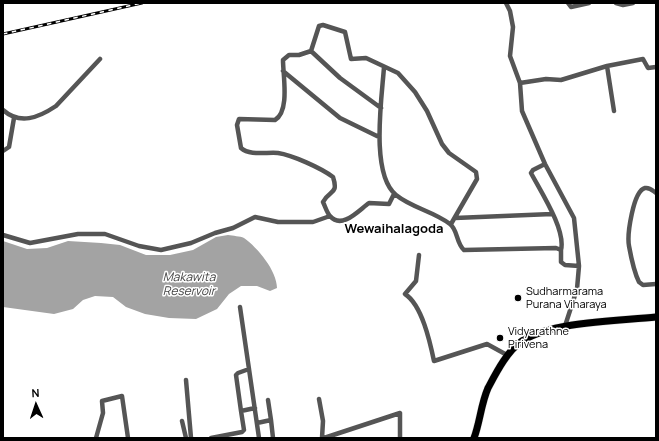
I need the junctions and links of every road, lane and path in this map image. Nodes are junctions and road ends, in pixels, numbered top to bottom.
1 (506, 3) edge
2 (568, 3) edge
3 (589, 3) edge
4 (616, 3) edge
5 (633, 3) edge
6 (310, 51) junction
7 (100, 59) dead end
8 (607, 66) junction
9 (384, 67) junction
10 (656, 67) edge
11 (283, 71) junction
12 (520, 83) junction
13 (381, 108) junction
14 (3, 110) edge
15 (614, 111) dead end
16 (14, 118) junction
17 (379, 137) junction
18 (3, 151) edge
19 (545, 164) junction
20 (656, 193) edge
21 (394, 194) junction
22 (552, 214) junction
23 (330, 216) junction
24 (455, 218) junction
25 (451, 224) junction
26 (3, 235) edge
27 (561, 250) junction
28 (419, 255) dead end
29 (579, 266) junction
30 (656, 284) edge
31 (240, 307) dead end
32 (656, 317) edge
33 (565, 326) junction
34 (507, 355) junction
35 (249, 369) junction
36 (186, 380) dead end
37 (320, 399) dead end
38 (268, 400) dead end
39 (255, 408) junction
40 (241, 411) junction
41 (271, 420) junction
42 (182, 421) dead end
43 (257, 423) junction
44 (234, 436) edge
45 (96, 438) edge
46 (128, 438) edge
47 (186, 438) edge
48 (191, 438) edge
49 (210, 438) edge
50 (259, 438) edge
51 (273, 438) edge
52 (323, 438) edge
53 (400, 438) edge
54 (474, 438) edge

1 - 12 street
2 - 3 street
4 - 5 street
6 - 9 street
6 - 11 street
6 - 13 street
7 - 16 street
8 - 10 street
8 - 12 street
8 - 15 street
9 - 13 street
9 - 24 street
11 - 17 street
11 - 23 street
12 - 19 street
13 - 17 street
14 - 16 street
16 - 18 street
17 - 21 street
19 - 22 street
19 - 29 street
20 - 30 street
21 - 23 street
21 - 25 street
22 - 24 street
22 - 27 street
23 - 26 street
24 - 25 street
25 - 27 street
27 - 29 street
28 - 34 street
29 - 33 street
31 - 35 street
32 - 33 main road
33 - 34 main road
34 - 54 main road
35 - 39 street
35 - 40 street
36 - 48 street
37 - 52 street
38 - 41 street
39 - 40 street
39 - 43 street
40 - 44 street
41 - 43 street
41 - 51 street
42 - 47 street
43 - 50 street
44 - 49 street
45 - 46 street
52 - 53 street

